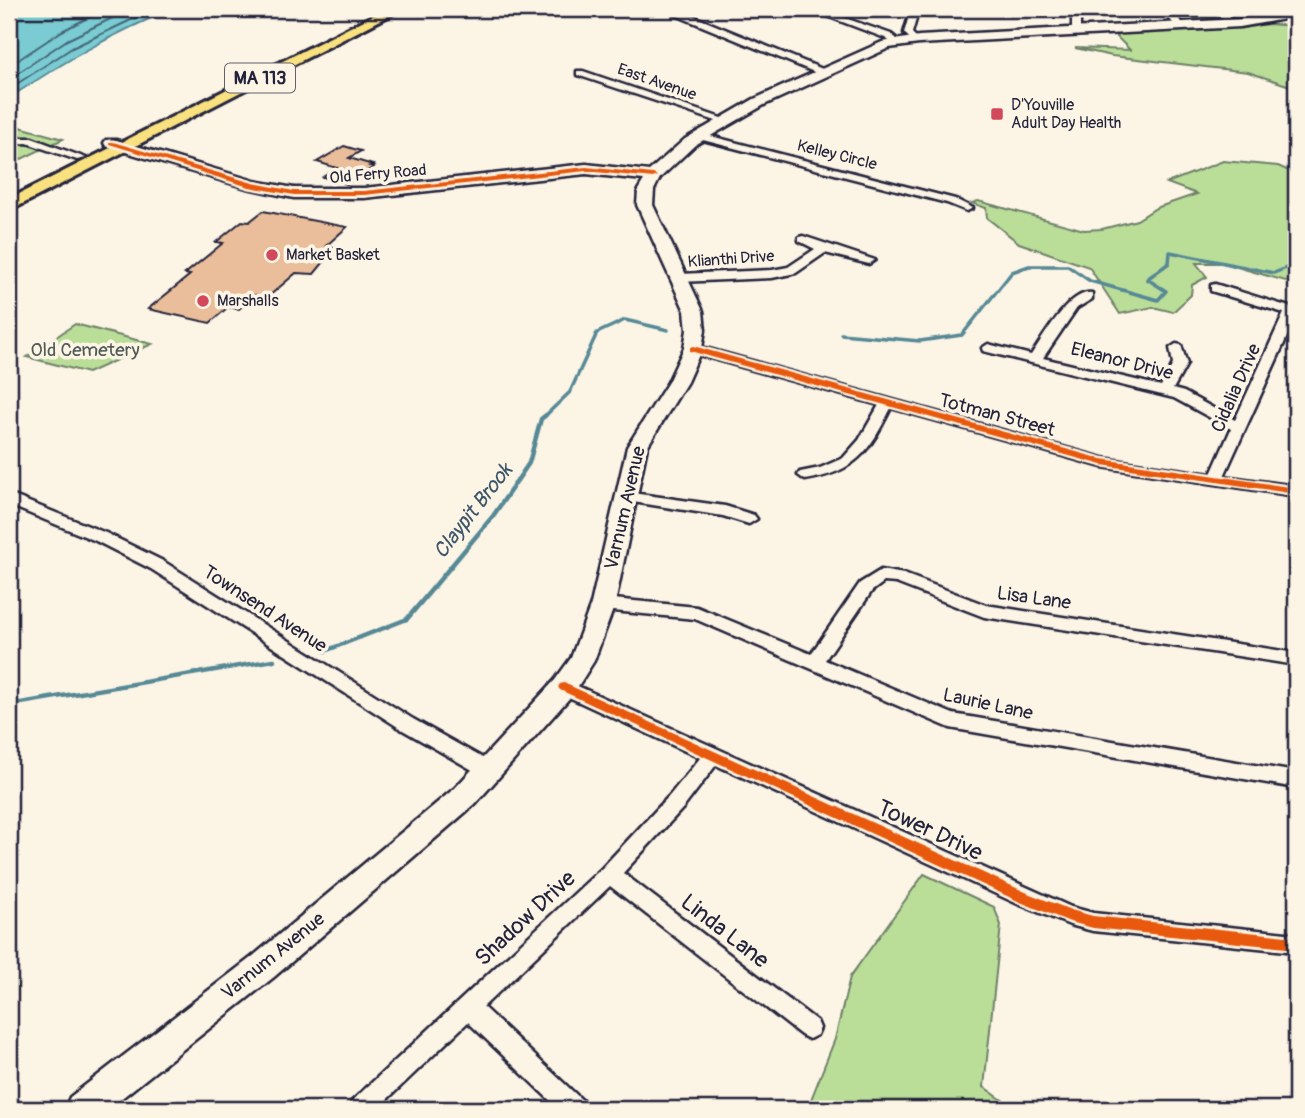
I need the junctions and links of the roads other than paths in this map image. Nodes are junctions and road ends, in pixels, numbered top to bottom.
1 (380, 9) edge
2 (396, 9) edge
3 (812, 9) edge
4 (915, 9) edge
5 (1076, 9) edge
6 (1164, 9) edge
7 (1278, 9) edge
8 (676, 12) dead end
9 (1293, 12) edge
10 (1181, 26) junction
11 (1076, 31) junction
12 (915, 40) junction
13 (898, 43) junction
14 (822, 72) junction
15 (580, 73) dead end
16 (725, 121) junction
17 (9, 134) edge
18 (699, 136) junction
19 (28, 140) junction
20 (9, 141) edge
21 (118, 144) junction
22 (81, 158) junction
23 (653, 176) junction
24 (9, 194) edge
25 (9, 206) edge
26 (967, 208) dead end
27 (803, 239) dead end
28 (821, 250) junction
29 (869, 260) dead end
30 (679, 278) junction
31 (1215, 288) dead end
32 (1088, 296) dead end
33 (1294, 313) edge
34 (988, 348) dead end
35 (1176, 348) dead end
36 (694, 349) junction
37 (1035, 359) junction
38 (1165, 391) junction
39 (887, 402) junction
40 (1239, 428) junction
41 (805, 475) dead end
42 (1215, 480) junction
43 (1296, 491) edge
44 (625, 497) junction
45 (9, 499) edge
46 (749, 519) dead end
47 (603, 604) junction
48 (1296, 659) edge
49 (814, 663) junction
50 (564, 687) junction
51 (714, 754) junction
52 (490, 771) junction
53 (1296, 780) edge
54 (609, 874) junction
55 (1296, 943) edge
56 (467, 1006) junction
57 (809, 1028) dead end
58 (82, 1109) edge
59 (360, 1109) edge
60 (576, 1109) edge

1 - 21 main road, MA 113
2 - 21 main road, MA 113
3 - 13 street
4 - 12 street
5 - 11 street
6 - 10 street
7 - 9 street
8 - 14 street
9 - 10 main road
10 - 11 main road
11 - 12 main road
12 - 13 main road
13 - 14 main road
14 - 16 main road
15 - 16 street, East Avenue
16 - 18 main road
17 - 19 street
18 - 23 main road
18 - 26 street, Kelley Circle
19 - 20 street
19 - 22 street
21 - 22 main road, MA 113
21 - 23 main road, Old Ferry Road
21 - 25 main road, MA 113
22 - 24 main road, MA 113
23 - 30 main road, Varnum Avenue
27 - 28 street
28 - 29 street
28 - 30 street, Klianthi Drive
30 - 36 main road, Varnum Avenue
31 - 33 street
32 - 37 street
33 - 40 street, Cidalia Drive
34 - 37 street, Eleanor Drive
35 - 38 street
36 - 39 street, Totman Street
36 - 44 main road, Varnum Avenue
37 - 38 street, Eleanor Drive
38 - 40 street, Eleanor Drive
39 - 41 street
39 - 42 street, Totman Street
40 - 42 street, Cidalia Drive
42 - 43 street, Totman Street
44 - 46 street
44 - 47 main road, Varnum Avenue
45 - 52 street, Townsend Avenue
47 - 49 street, Laurie Lane
47 - 50 main road, Varnum Avenue
48 - 49 street, Lisa Lane
49 - 53 street, Laurie Lane
50 - 51 street, Tower Drive
50 - 52 main road, Varnum Avenue
51 - 54 street, Shadow Drive
51 - 55 street, Tower Drive
52 - 58 main road, Varnum Avenue
54 - 56 street, Shadow Drive
54 - 57 street, Linda Lane
56 - 59 street, Shadow Drive
56 - 60 street

